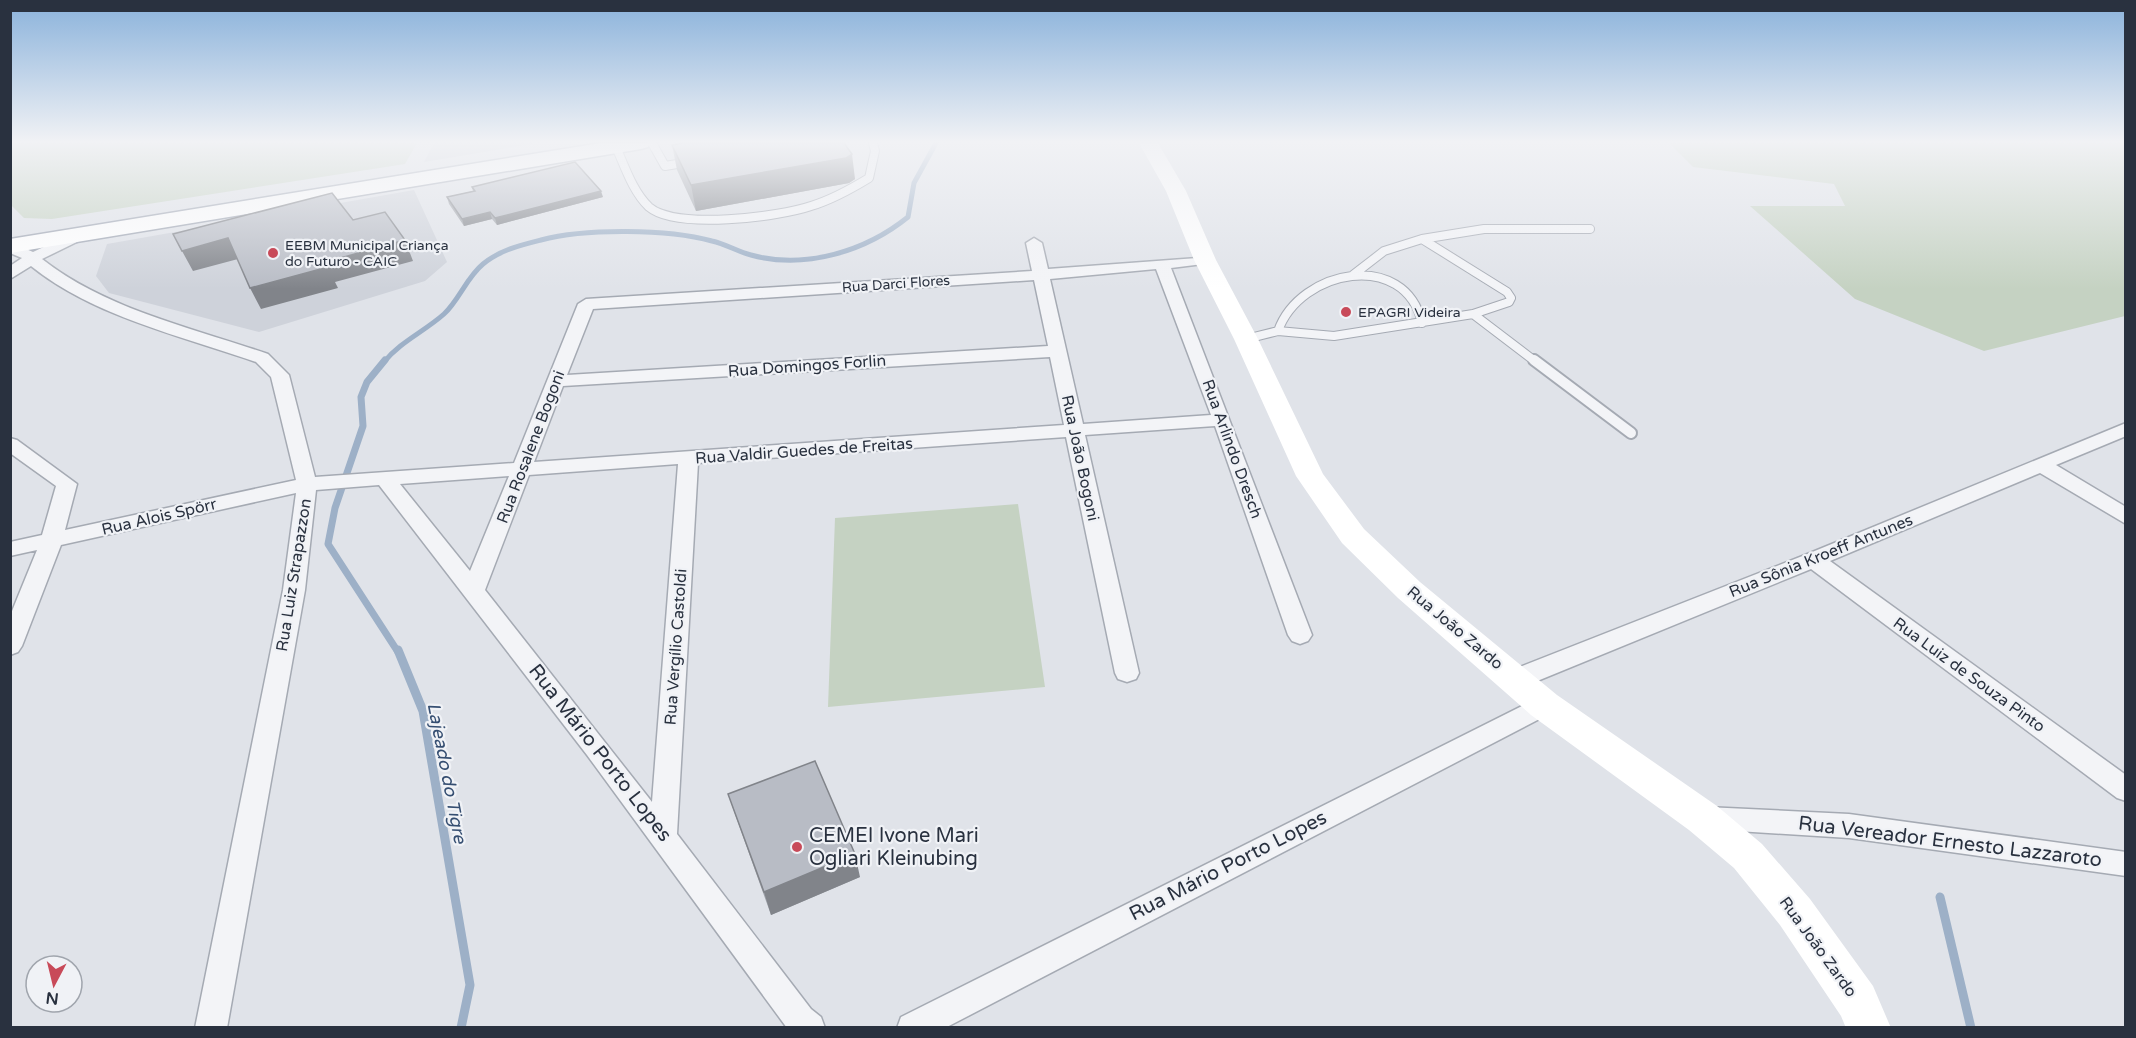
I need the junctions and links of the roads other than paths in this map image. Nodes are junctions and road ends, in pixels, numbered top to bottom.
1 (278, 191) edge
2 (345, 191) edge
3 (639, 191) edge
4 (847, 191) edge
5 (1176, 191) edge
6 (1590, 229) dead end
7 (10, 235) edge
8 (80, 235) junction
9 (1422, 239) junction
10 (1034, 243) dead end
11 (10, 247) edge
12 (32, 258) junction
13 (1205, 260) junction
14 (1162, 264) junction
15 (10, 274) edge
16 (1041, 275) junction
17 (1353, 275) junction
18 (586, 304) joint
19 (1473, 314) junction
20 (1422, 323) junction
21 (1278, 331) junction
22 (1246, 339) junction
23 (1057, 351) junction
24 (557, 381) junction
25 (1222, 420) junction
26 (2126, 429) edge
27 (1074, 432) junction
28 (1631, 433) dead end
29 (10, 444) edge
30 (688, 459) junction
31 (2040, 464) junction
32 (524, 469) junction
33 (378, 480) junction
34 (318, 483) junction
35 (2126, 517) edge
36 (51, 542) junction
37 (10, 549) edge
38 (1813, 560) junction
39 (474, 590) junction
40 (1300, 635) dead end
41 (10, 646) edge
42 (1127, 673) dead end
43 (1516, 679) junction
44 (1544, 705) junction
45 (2125, 790) edge
46 (1702, 818) junction
47 (663, 835) junction
48 (2126, 864) edge
49 (210, 1025) edge
50 (810, 1028) edge
51 (912, 1028) edge
52 (1869, 1028) edge

1 - 7 main road
2 - 8 main road
3 - 4 lane
5 - 13 main road, Rua João Zardo
6 - 9 lane
8 - 11 main road
8 - 12 street
9 - 17 lane
9 - 19 lane
10 - 16 street, Rua João Bogoni
11 - 12 street, Rua Luiz Strapazzon
12 - 15 street
12 - 34 street, Rua Luiz Strapazzon
13 - 14 street, Rua Darci Flores
13 - 22 main road, Rua João Zardo
14 - 16 street, Rua Darci Flores
14 - 25 street, Rua Arlindo Dresch
16 - 18 street, Rua Darci Flores
16 - 23 street, Rua João Bogoni
17 - 20 lane
17 - 21 lane
18 - 24 street, Rua Rosalene Bogoni
19 - 20 lane
19 - 28 lane
20 - 21 lane
21 - 22 lane
22 - 43 main road, Rua João Zardo
23 - 24 street, Rua Domingos Forlin
23 - 27 street, Rua João Bogoni
24 - 32 street, Rua Rosalene Bogoni
25 - 27 street, Rua Valdir Guedes de Freitas
25 - 40 street, Rua Arlindo Dresch
26 - 31 street, Rua Sônia Kroeff Antunes
27 - 30 street, Rua Valdir Guedes de Freitas
27 - 42 street, Rua João Bogoni
29 - 36 street
30 - 32 street, Rua Valdir Guedes de Freitas
30 - 47 street, Rua Vergílio Castoldi
31 - 35 street
31 - 38 street, Rua Sônia Kroeff Antunes
32 - 33 street, Rua Valdir Guedes de Freitas
32 - 39 street, Rua Rosalene Bogoni
33 - 34 street, Rua Alois Spörr
33 - 39 street, Rua Mário Porto Lopes
34 - 36 street, Rua Alois Spörr
34 - 49 street, Rua Luiz Strapazzon
36 - 37 street, Rua Alois Spörr
36 - 41 street
38 - 43 street, Rua Sônia Kroeff Antunes
38 - 45 street, Rua Luiz de Souza Pinto
39 - 47 street, Rua Mário Porto Lopes
43 - 44 main road, Rua João Zardo
44 - 46 main road, Rua João Zardo
44 - 51 street, Rua Mário Porto Lopes
46 - 48 street, Rua Vereador Ernesto Lazzaroto
46 - 52 main road, Rua João Zardo
47 - 50 street, Rua Mário Porto Lopes

